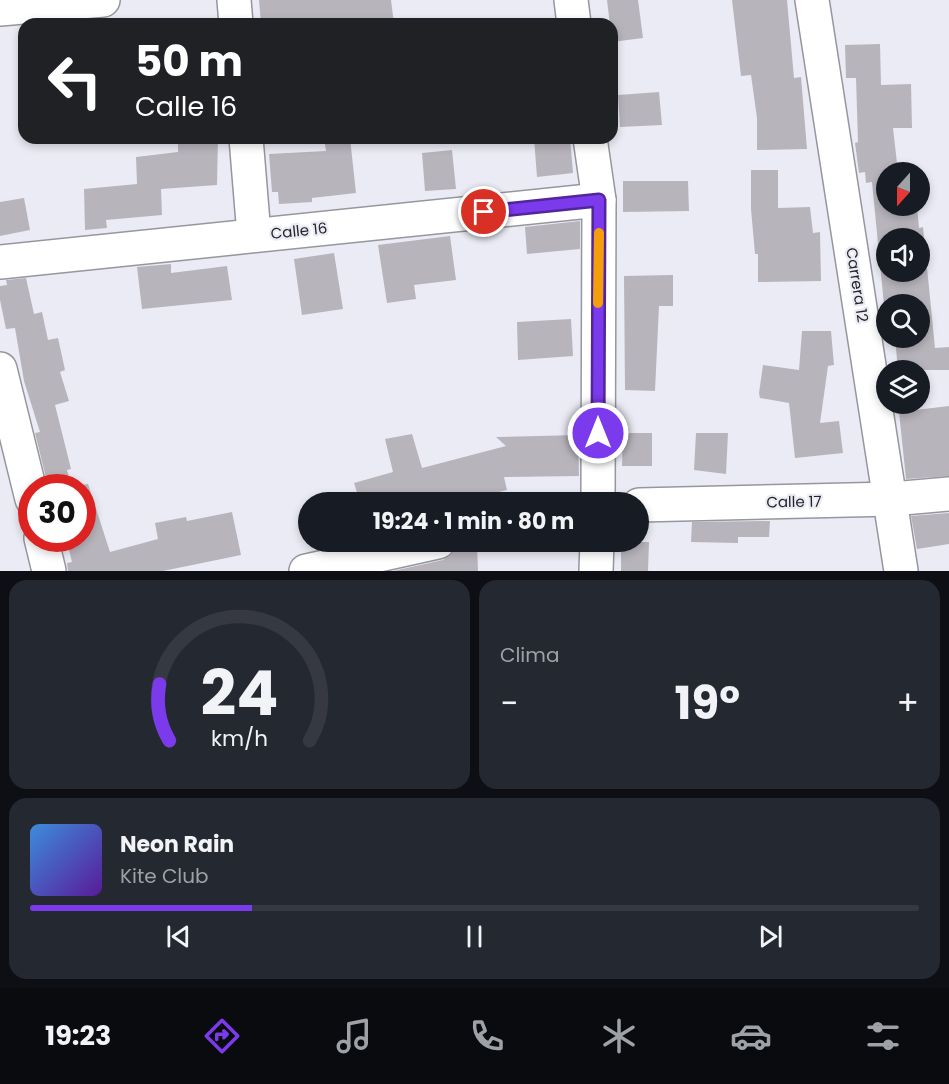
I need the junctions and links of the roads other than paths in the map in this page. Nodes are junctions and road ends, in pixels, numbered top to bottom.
1 (103, 0) edge
2 (234, 0) edge
3 (571, 0) edge
4 (812, 0) edge
5 (0, 9) edge
6 (236, 18) edge
7 (573, 18) edge
8 (246, 144) edge
9 (591, 144) edge
10 (599, 200) junction
11 (254, 235) junction
12 (0, 262) edge
13 (0, 369) edge
14 (26, 474) edge
15 (598, 492) edge
16 (949, 494) edge
17 (892, 499) junction
18 (649, 505) edge
19 (44, 552) edge
20 (392, 552) edge
21 (597, 552) edge
22 (49, 571) edge
23 (306, 571) edge
24 (596, 571) edge
25 (901, 571) edge

1 - 5 street
2 - 6 street
3 - 7 street
4 - 17 street, Carrera 12
8 - 11 street
9 - 10 street
10 - 11 street, Calle 16
10 - 15 street
11 - 12 street, Calle 16
13 - 14 street
16 - 17 street, Calle 17
17 - 18 street, Calle 17
17 - 25 street, Carrera 12
19 - 22 street
20 - 23 street
21 - 24 street

